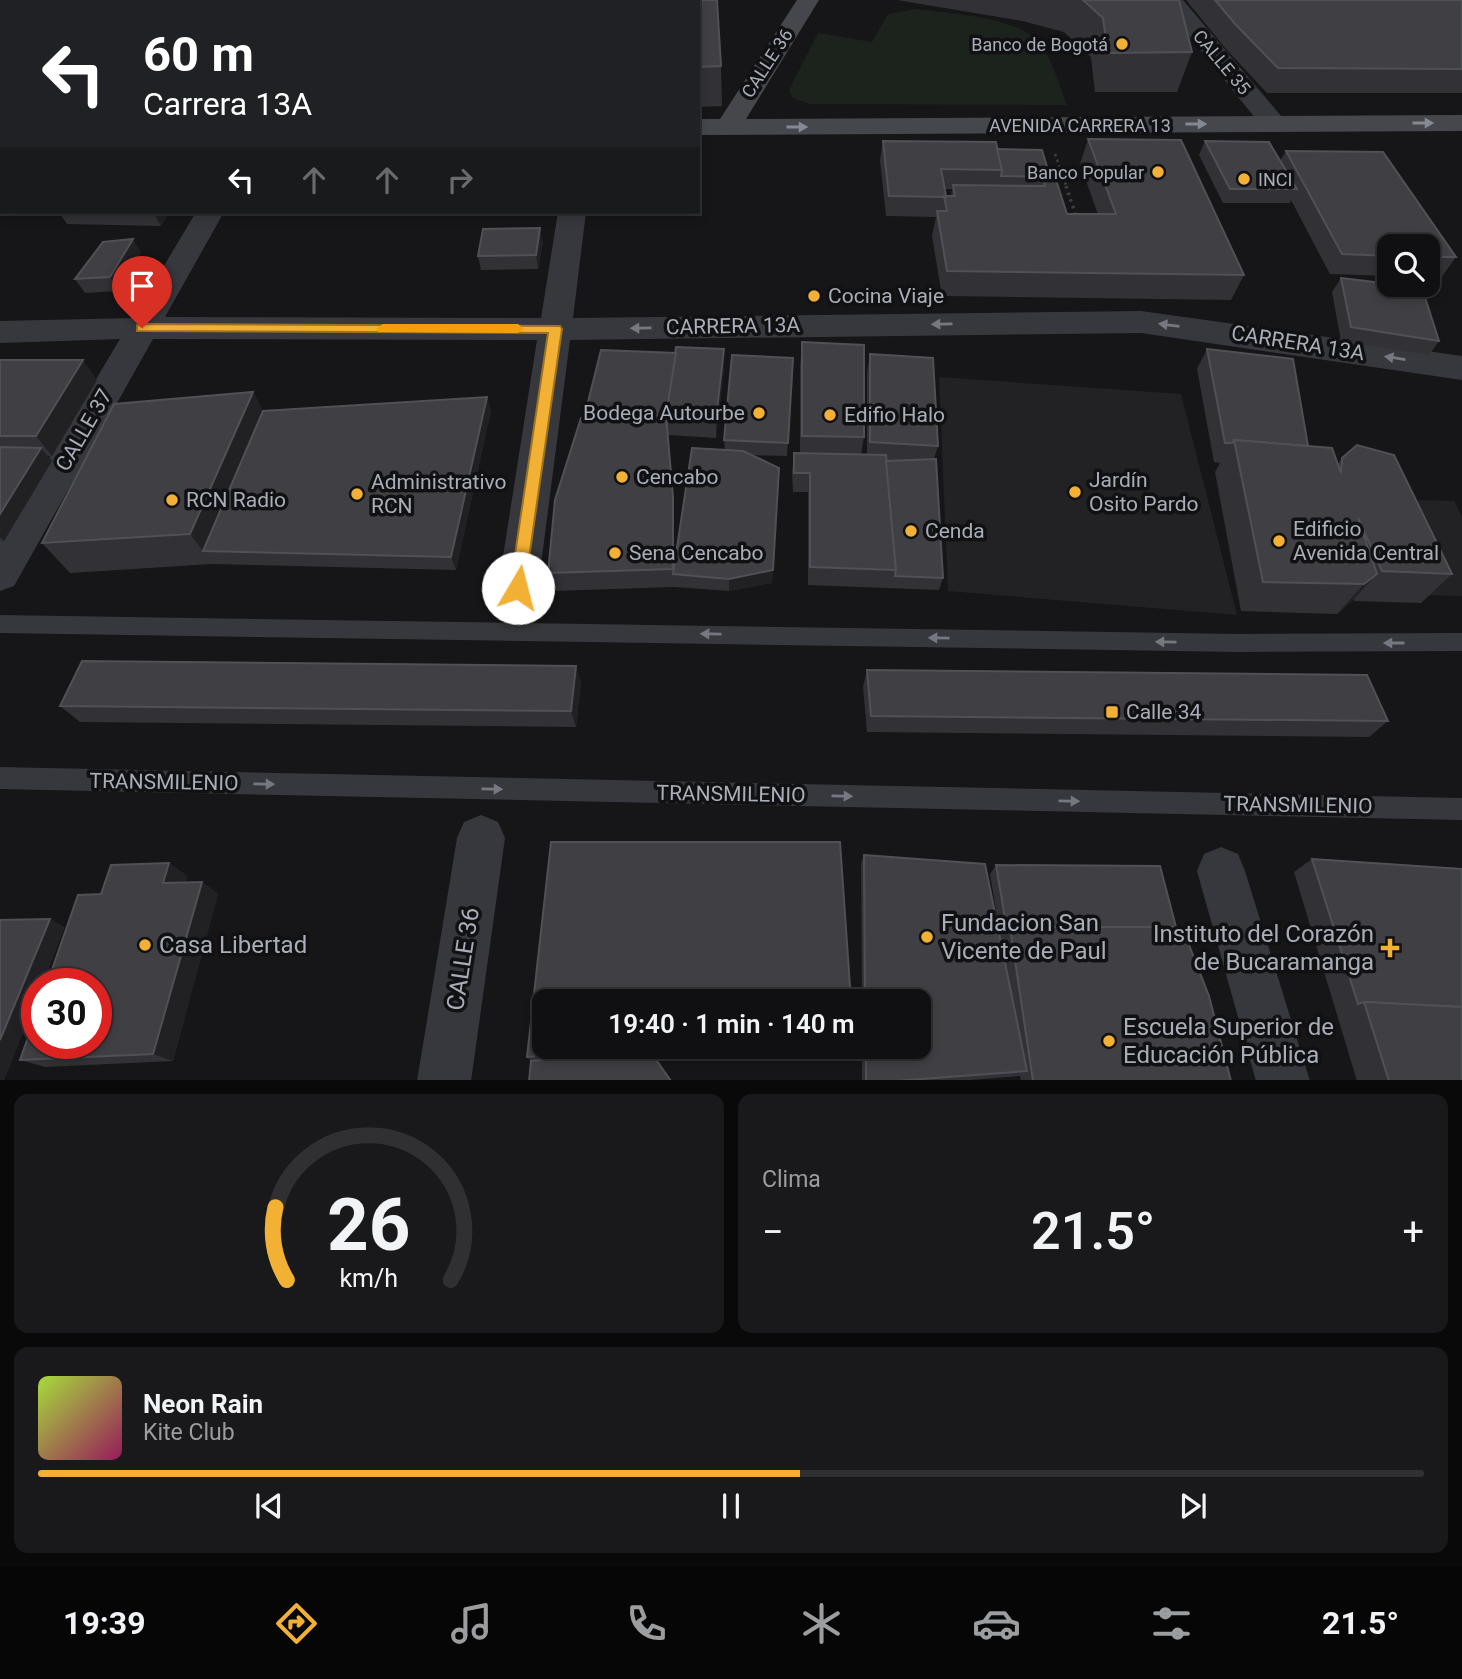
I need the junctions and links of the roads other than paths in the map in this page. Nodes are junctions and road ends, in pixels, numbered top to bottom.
1 (808, 0) edge
2 (1171, 0) edge
3 (1273, 123) junction
4 (1462, 123) edge
5 (700, 127) edge
6 (729, 127) junction
7 (209, 214) edge
8 (572, 214) edge
9 (142, 328) junction
10 (555, 329) junction
11 (0, 332) edge
12 (1462, 368) edge
13 (0, 575) edge
14 (518, 588) dead end
15 (0, 624) edge
16 (1462, 642) edge
17 (0, 778) edge
18 (1462, 809) edge
19 (481, 838) dead end
20 (1221, 871) dead end
21 (444, 1080) edge
22 (1283, 1080) edge

1 - 6 main road, CALLE 36
2 - 3 street, CALLE 35
3 -> 4 main road, AVENIDA CARRERA 13
6 -> 3 main road, AVENIDA CARRERA 13
5 - 6 main road, AVENIDA CARRERA 13
7 - 9 street, CALLE 37
8 - 10 street
9 - 10 street, CARRERA 13A
9 - 11 street, CARRERA 13A
9 - 13 street, CALLE 37
12 -> 10 street, CARRERA 13A
10 - 14 street
16 -> 15 lane
17 -> 18 lane, TRANSMILENIO
19 - 21 street, CALLE 36
20 - 22 street

